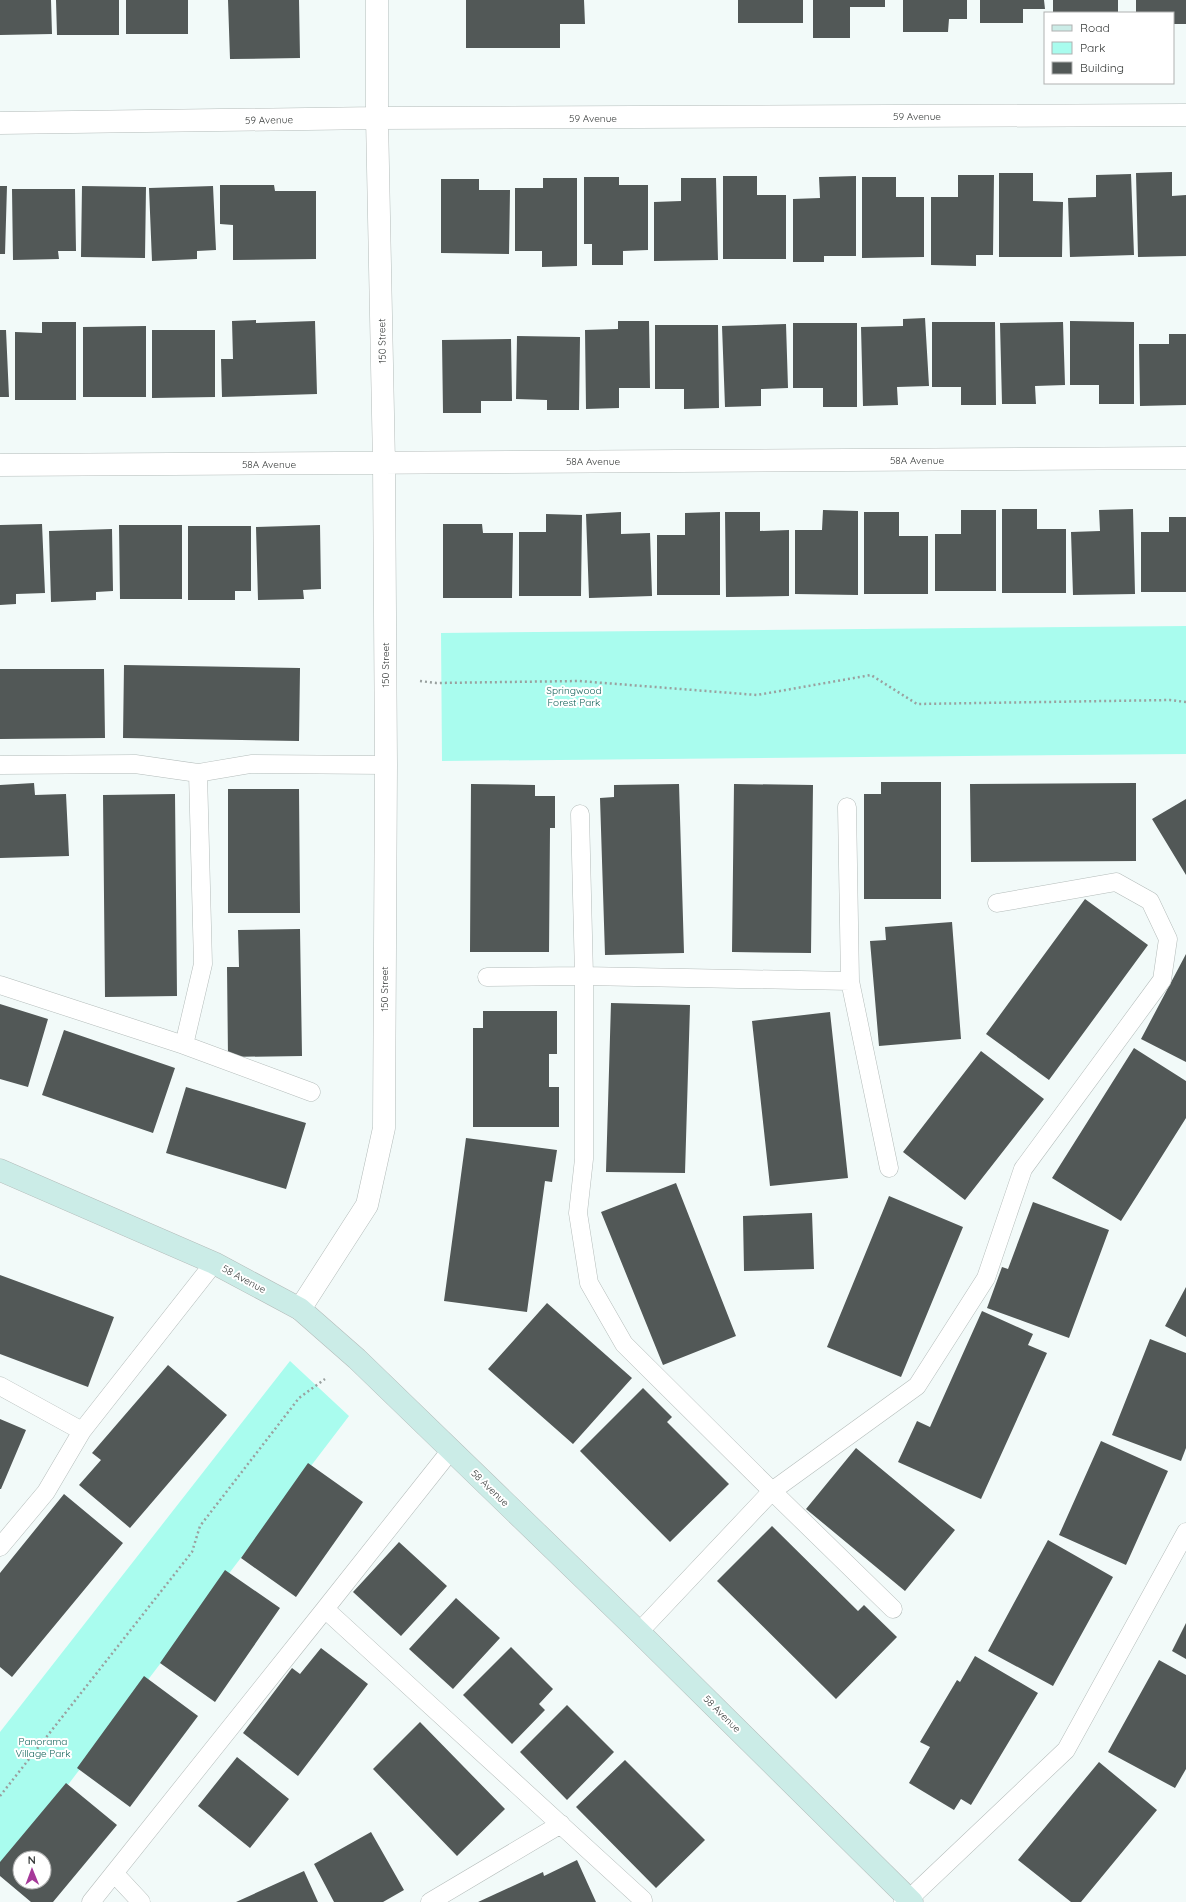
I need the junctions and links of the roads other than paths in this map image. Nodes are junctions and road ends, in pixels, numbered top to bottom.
1 (378, 0) edge
2 (1186, 115) edge
3 (377, 118) junction
4 (0, 123) edge
5 (1186, 458) edge
6 (384, 463) junction
7 (0, 465) edge
8 (0, 765) edge
9 (386, 765) junction
10 (198, 773) junction
11 (847, 807) dead end
12 (580, 814) dead end
13 (997, 903) dead end
14 (486, 976) dead end
15 (584, 976) junction
16 (850, 981) junction
17 (0, 985) edge
18 (184, 1045) junction
19 (311, 1092) dead end
20 (889, 1168) dead end
21 (0, 1170) edge
22 (214, 1263) junction
23 (300, 1309) junction
24 (0, 1386) edge
25 (82, 1431) junction
26 (451, 1450) junction
27 (772, 1491) junction
28 (1186, 1532) edge
29 (0, 1547) edge
30 (325, 1609) junction
31 (893, 1609) dead end
32 (639, 1632) junction
33 (561, 1824) junction
34 (114, 1873) junction
35 (643, 1900) dead end
36 (908, 1901) edge
37 (91, 1902) edge
38 (141, 1902) edge
39 (430, 1902) edge

1 - 3 street, 150 Street
2 - 3 street, 59 Avenue
3 - 4 street, 59 Avenue
3 - 6 street, 150 Street
5 - 6 street, 58A Avenue
6 - 7 street, 58A Avenue
6 - 9 street, 150 Street
8 - 10 lane
9 - 10 lane
9 - 23 street, 150 Street
10 - 18 lane
11 - 16 lane
12 - 15 lane
13 - 27 lane
14 - 15 lane
15 - 16 lane
15 - 27 lane
16 - 20 lane
17 - 18 lane
18 - 19 lane
21 - 22 street, 58 Avenue
22 - 23 street, 58 Avenue
22 - 25 lane
23 - 26 street, 58 Avenue
24 - 25 lane
25 - 29 lane
26 - 30 lane
26 - 32 street, 58 Avenue
27 - 31 lane
27 - 32 lane
28 - 36 lane
30 - 33 lane
30 - 34 lane
32 - 36 street, 58 Avenue
33 - 35 lane
33 - 39 lane
34 - 37 lane
34 - 38 lane

